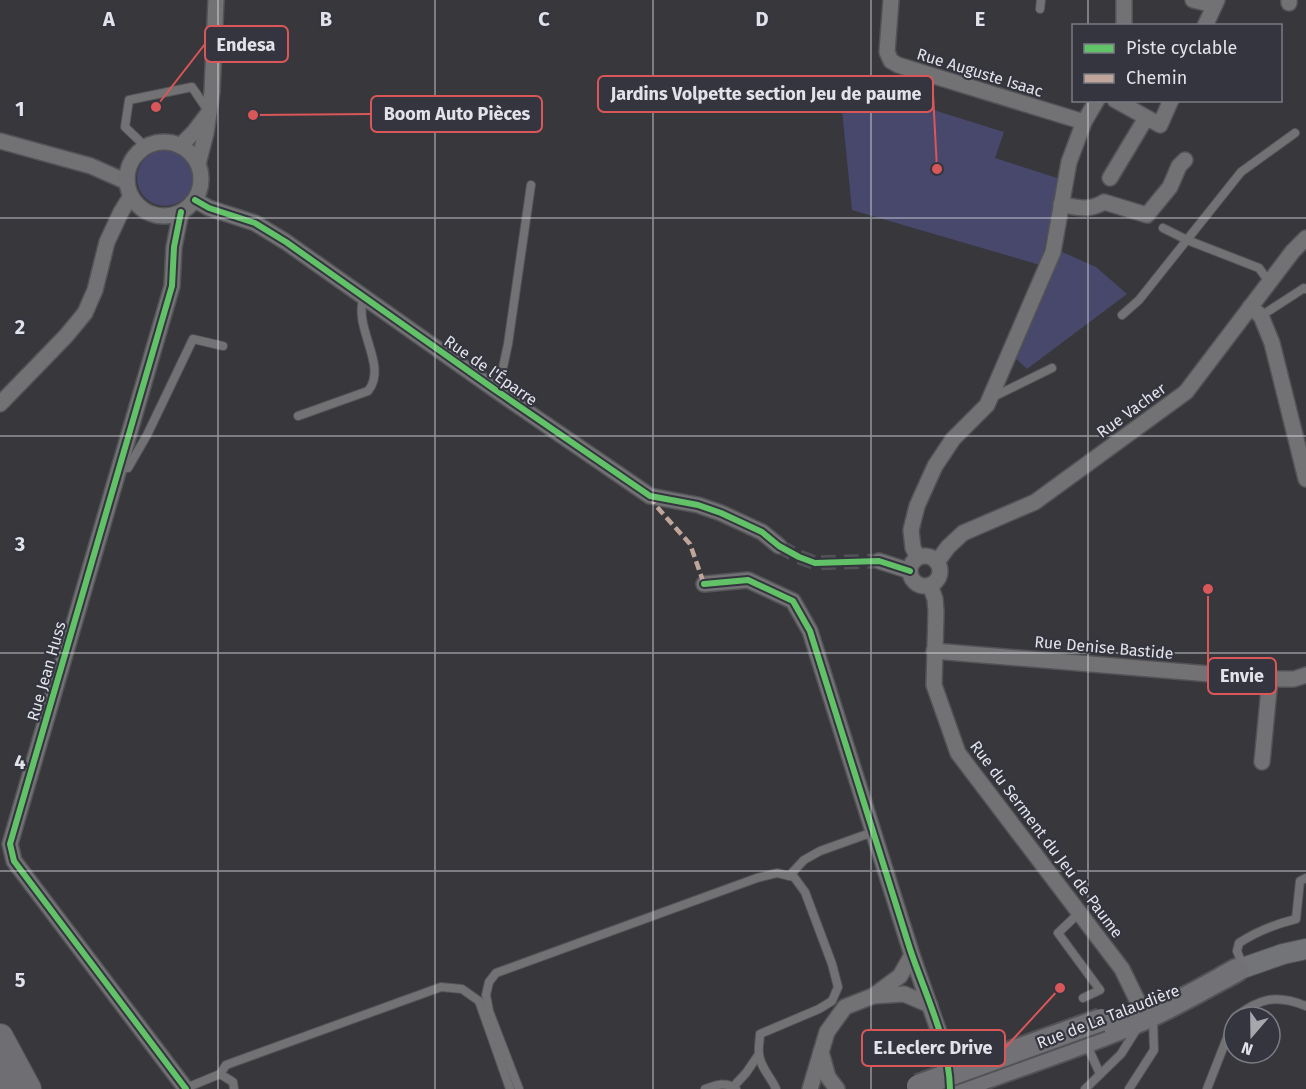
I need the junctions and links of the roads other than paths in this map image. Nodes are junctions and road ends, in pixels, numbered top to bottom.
1 (216, 0) edge
2 (891, 0) edge
3 (1041, 0) edge
4 (1124, 0) edge
5 (1193, 0) edge
6 (1216, 3) edge
7 (1040, 9) dead end
8 (1124, 24) edge
9 (1206, 24) edge
10 (1096, 102) edge
11 (1118, 102) edge
12 (1170, 102) edge
13 (209, 113) junction
14 (1146, 118) junction
15 (1084, 122) junction
16 (1295, 134) dead end
17 (0, 141) edge
18 (180, 146) junction
19 (146, 147) junction
20 (1185, 160) dead end
21 (130, 164) junction
22 (198, 164) junction
23 (91, 166) junction
24 (1110, 178) dead end
25 (531, 185) dead end
26 (129, 189) junction
27 (195, 200) junction
28 (1061, 204) junction
29 (181, 212) junction
30 (151, 213) junction
31 (115, 225) junction
32 (1163, 228) dead end
33 (1306, 238) edge
34 (1187, 240) junction
35 (174, 247) junction
36 (1269, 282) junction
37 (1306, 289) edge
38 (363, 297) junction
39 (1255, 312) junction
40 (1122, 315) dead end
41 (223, 346) dead end
42 (1052, 368) dead end
43 (494, 389) junction
44 (990, 398) junction
45 (0, 404) edge
46 (298, 416) dead end
47 (119, 468) junction
48 (1306, 479) edge
49 (779, 546) tunnel mouth
50 (918, 557) junction
51 (879, 561) tunnel mouth
52 (937, 562) junction
53 (910, 571) junction
54 (704, 584) dead end
55 (930, 585) junction
56 (934, 651) junction
57 (1306, 675) edge
58 (1270, 679) junction
59 (1262, 762) dead end
60 (873, 832) junction
61 (5, 841) edge
62 (789, 876) junction
63 (1306, 878) edge
64 (1079, 913) junction
65 (1306, 949) edge
66 (912, 955) junction
67 (1240, 968) junction
68 (873, 996) junction
69 (1083, 998) dead end
70 (930, 1005) junction
71 (1256, 1005) edge
72 (1306, 1006) edge
73 (1146, 1012) junction
74 (0, 1037) edge
75 (1086, 1041) junction
76 (821, 1049) junction
77 (1222, 1052) edge
78 (759, 1054) junction
79 (220, 1074) junction
80 (1100, 1074) junction
81 (0, 1075) edge
82 (233, 1085) edge
83 (186, 1088) edge
84 (735, 1088) edge
85 (915, 1088) edge
86 (8, 1089) edge
87 (28, 1089) edge
88 (510, 1089) edge
89 (519, 1089) edge
90 (705, 1089) edge
91 (776, 1089) edge
92 (810, 1089) edge
93 (837, 1089) edge
94 (952, 1089) edge
95 (1086, 1089) edge
96 (1129, 1089) edge
97 (1207, 1089) edge

1 - 13 street
2 - 15 street, Rue Auguste Isaac
3 - 7 lane
4 - 8 street
5 - 6 street
6 - 9 street
10 - 15 street
11 - 14 street
12 - 14 street
13 - 18 street
13 - 19 lane
13 - 22 street
14 - 24 street
15 - 28 street
16 - 34 lane
17 - 23 street
18 - 19 street
18 - 22 street
19 - 21 street
20 - 28 street
21 - 23 street
21 - 26 street
22 - 27 street
23 - 26 street
25 - 43 lane
26 - 30 street
26 - 31 street
27 - 29 street
27 - 38 street, Rue de l'Éparre
28 - 44 street
29 - 30 street
29 - 35 street, Rue Jean Huss
30 - 31 street
30 - 35 street
31 - 45 street
32 - 34 lane
33 - 36 street, Rue Vacher
34 - 36 lane
34 - 40 lane
35 - 47 street, Rue Jean Huss
36 - 39 street, Rue Vacher
37 - 39 lane
38 - 43 street, Rue de l'Éparre
38 - 46 lane
39 - 48 street
39 - 52 street, Rue Vacher
41 - 47 lane
42 - 44 lane
43 - 49 street, Rue de l'Éparre
44 - 50 street
47 - 61 street, Rue Jean Huss
50 - 52 street
50 - 53 street
51 - 53 street
52 - 55 street
53 - 55 street
54 - 60 street
55 - 56 street, Rue du Serment du Jeu de Paume
56 - 58 street, Rue Denise Bastide
56 - 64 street, Rue du Serment du Jeu de Paume
57 - 58 street, Rue Denise Bastide
58 - 59 street
60 - 62 lane
60 - 66 street
61 - 83 street, Rue Jean Huss
62 - 78 lane
62 - 89 lane
63 - 67 lane
64 - 69 lane
64 - 73 street, Rue du Serment du Jeu de Paume
65 - 67 main road, Rue de La Talaudière
66 - 68 street
66 - 70 street
67 - 73 main road, Rue de La Talaudière
68 - 70 street
68 - 76 street
70 - 94 street
71 - 72 lane
73 - 75 main road, Rue de La Talaudière
73 - 80 lane
73 - 85 main road, Rue de La Talaudière, bridge
73 - 96 lane
74 - 87 highway
75 - 80 lane
75 - 94 main road, Rue de La Talaudière
76 - 92 street
76 - 93 street
77 - 97 lane
78 - 84 lane
78 - 91 lane
79 - 82 lane
79 - 83 lane
79 - 88 lane
80 - 95 lane
81 - 86 highway
84 - 90 lane

